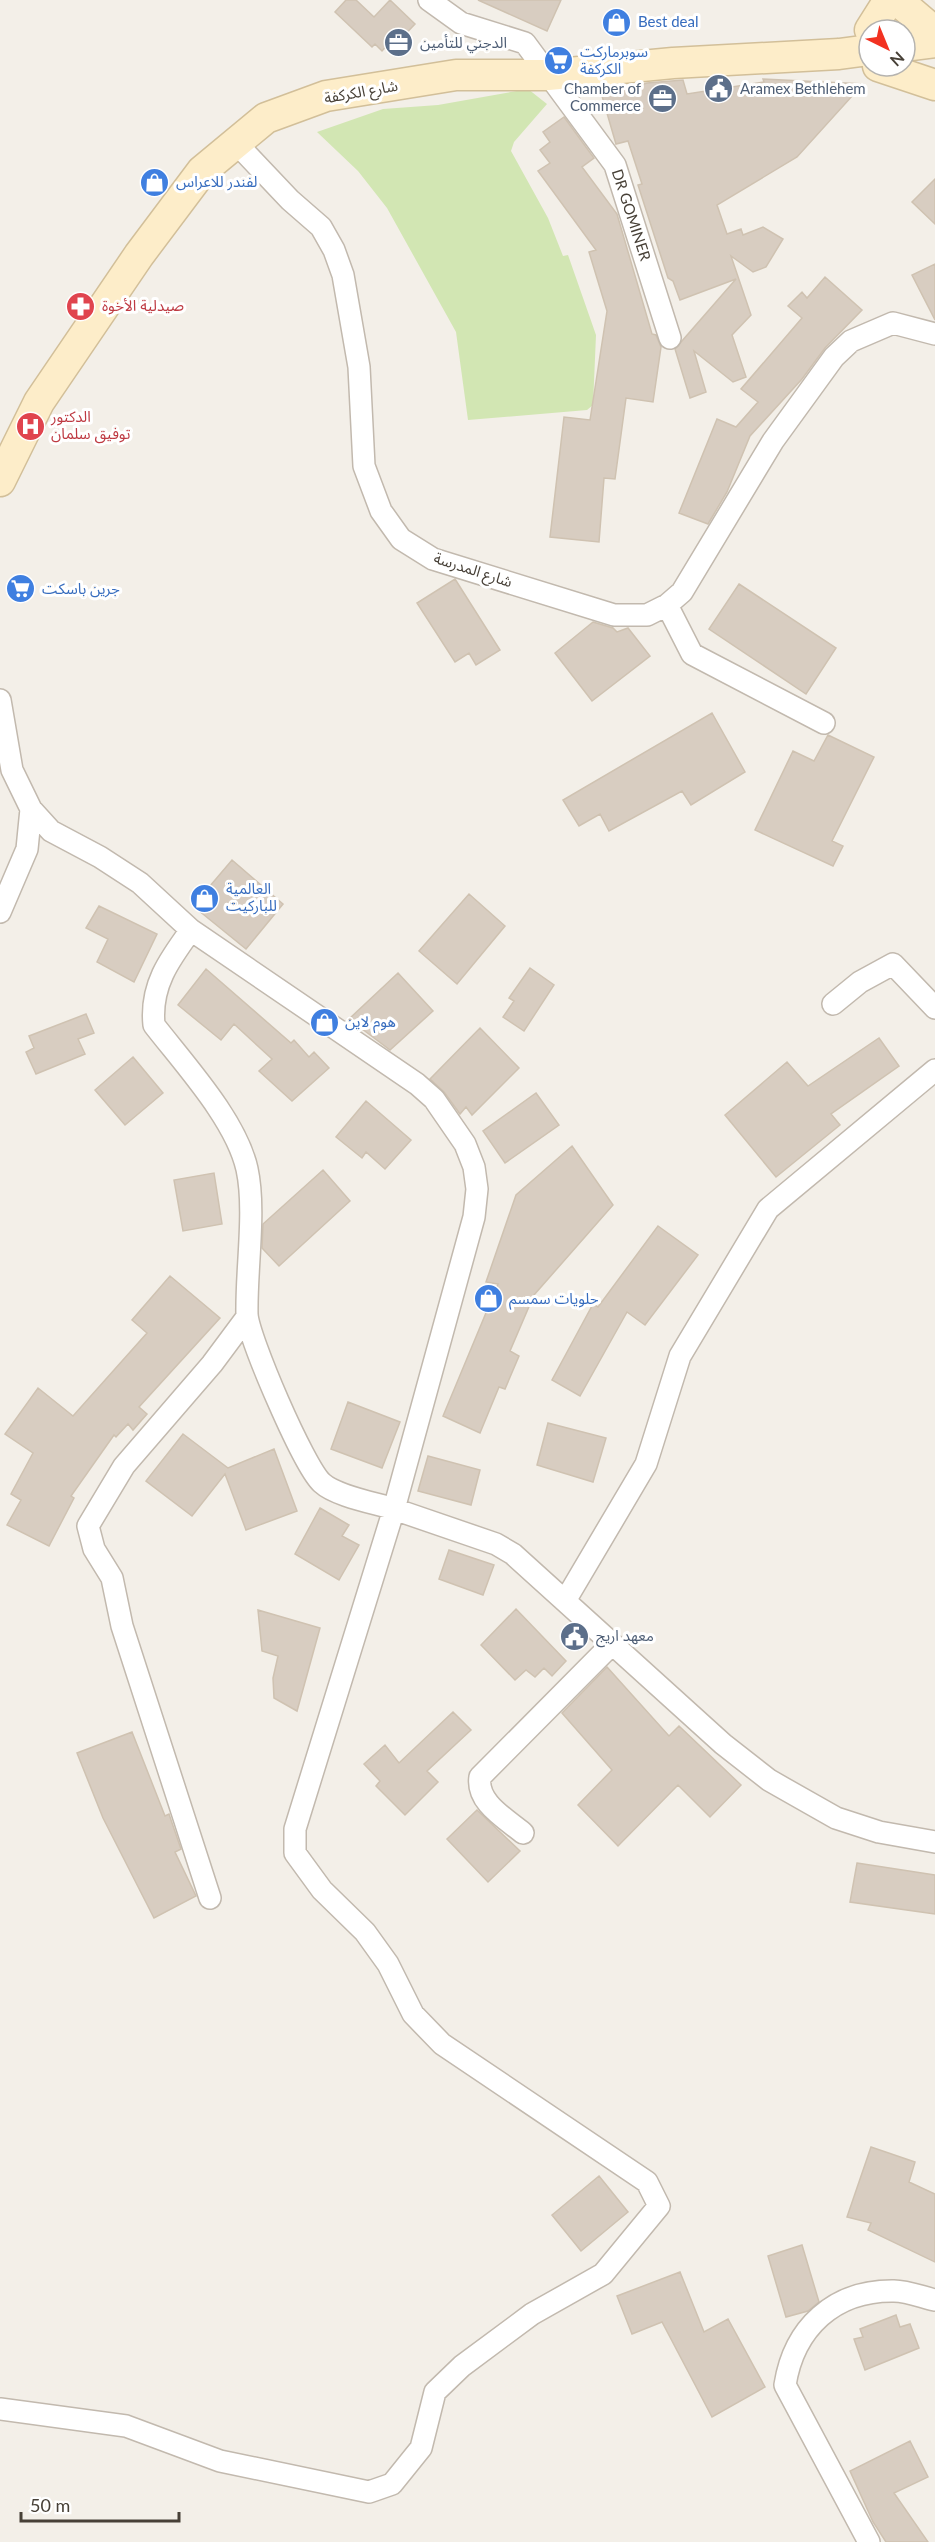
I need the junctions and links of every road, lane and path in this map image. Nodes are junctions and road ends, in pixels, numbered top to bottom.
1 (429, 0) edge
2 (889, 0) edge
3 (897, 0) edge
4 (878, 18) edge
5 (935, 32) edge
6 (857, 40) edge
7 (935, 42) edge
8 (917, 44) edge
9 (857, 52) edge
10 (839, 54) junction
11 (857, 59) edge
12 (548, 75) junction
13 (236, 143) junction
14 (935, 334) edge
15 (670, 338) dead end
16 (7, 446) edge
17 (0, 481) edge
18 (667, 605) junction
19 (0, 700) edge
20 (824, 723) dead end
21 (31, 809) junction
22 (0, 912) edge
23 (191, 930) junction
24 (833, 1004) dead end
25 (935, 1008) edge
26 (935, 1070) edge
27 (247, 1317) junction
28 (394, 1509) junction
29 (565, 1601) junction
30 (612, 1644) junction
31 (523, 1833) dead end
32 (935, 1842) edge
33 (210, 1898) dead end
34 (935, 2300) edge
35 (0, 2409) edge
36 (869, 2542) edge

1 - 12 street, DR GOMINER
2 - 4 street
3 - 5 street
6 - 10 street
7 - 8 street
9 - 10 street, شارع الكركفة
10 - 11 street
10 - 12 street, شارع الكركفة
12 - 13 street, شارع الكركفة
12 - 15 street, DR GOMINER
13 - 16 street, شارع الكركفة
13 - 18 street, شارع المدرسة
14 - 18 street, شارع المدرسة
16 - 17 street, شارع الكركفة
18 - 20 street
19 - 21 street
21 - 22 street
21 - 23 street
23 - 27 street
23 - 28 street
24 - 25 street
26 - 29 street
27 - 28 street
27 - 33 street
28 - 29 street
28 - 35 street
29 - 30 street
30 - 31 street
30 - 32 street
34 - 36 street

